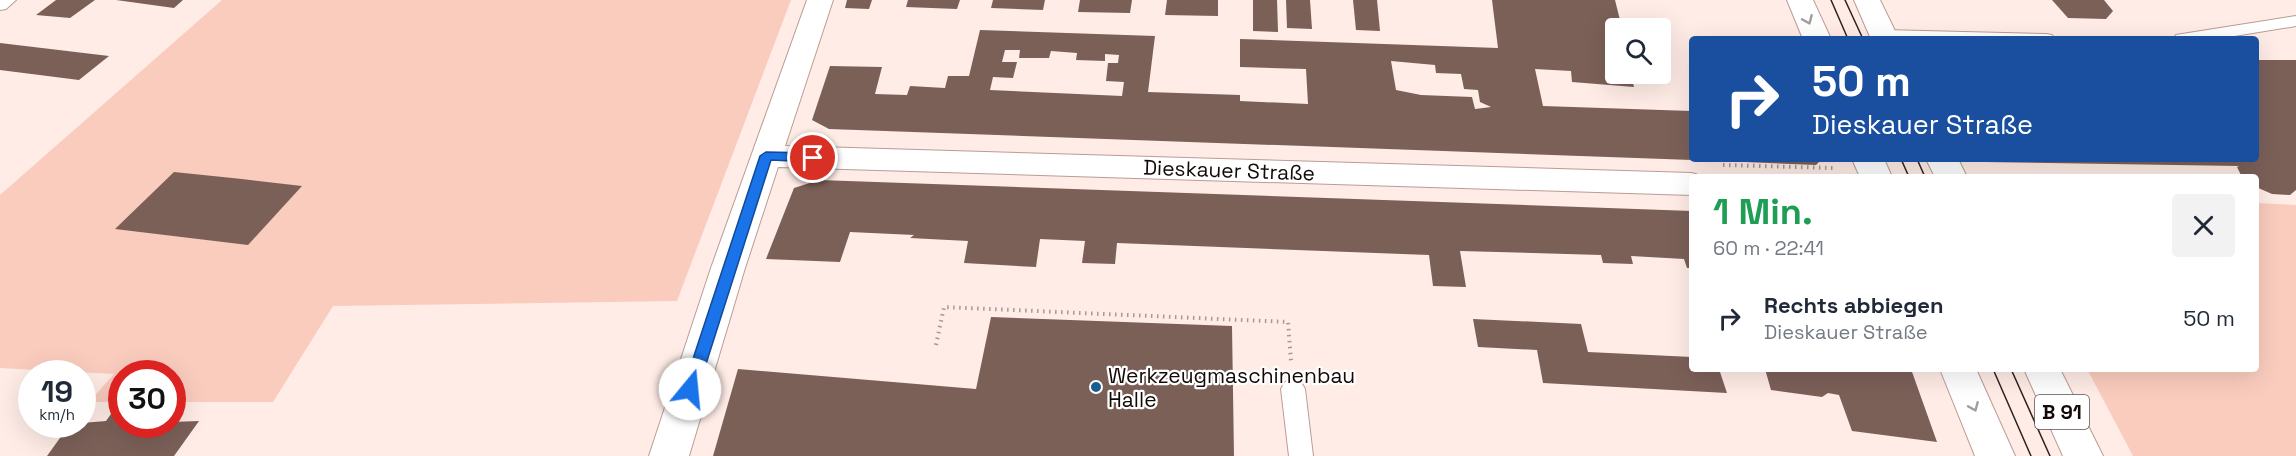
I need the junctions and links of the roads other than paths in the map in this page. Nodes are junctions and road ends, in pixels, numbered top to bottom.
1 (7, 0) edge
2 (820, 0) edge
3 (1800, 0) edge
4 (1867, 0) edge
5 (0, 5) edge
6 (2296, 21) edge
7 (1816, 36) edge
8 (1885, 36) edge
9 (2201, 36) edge
10 (766, 156) junction
11 (1689, 184) edge
12 (1959, 372) edge
13 (2043, 372) edge
14 (1293, 389) road end
15 (669, 456) edge
16 (1301, 456) edge
17 (1995, 456) edge
18 (2083, 456) edge

1 - 5 lane
2 - 10 street
3 -> 7 street
4 - 8 street
6 - 9 lane
10 - 11 street, Dieskauer Straße
10 - 15 street
12 -> 17 street
13 - 18 street, B 91
14 - 16 lane

